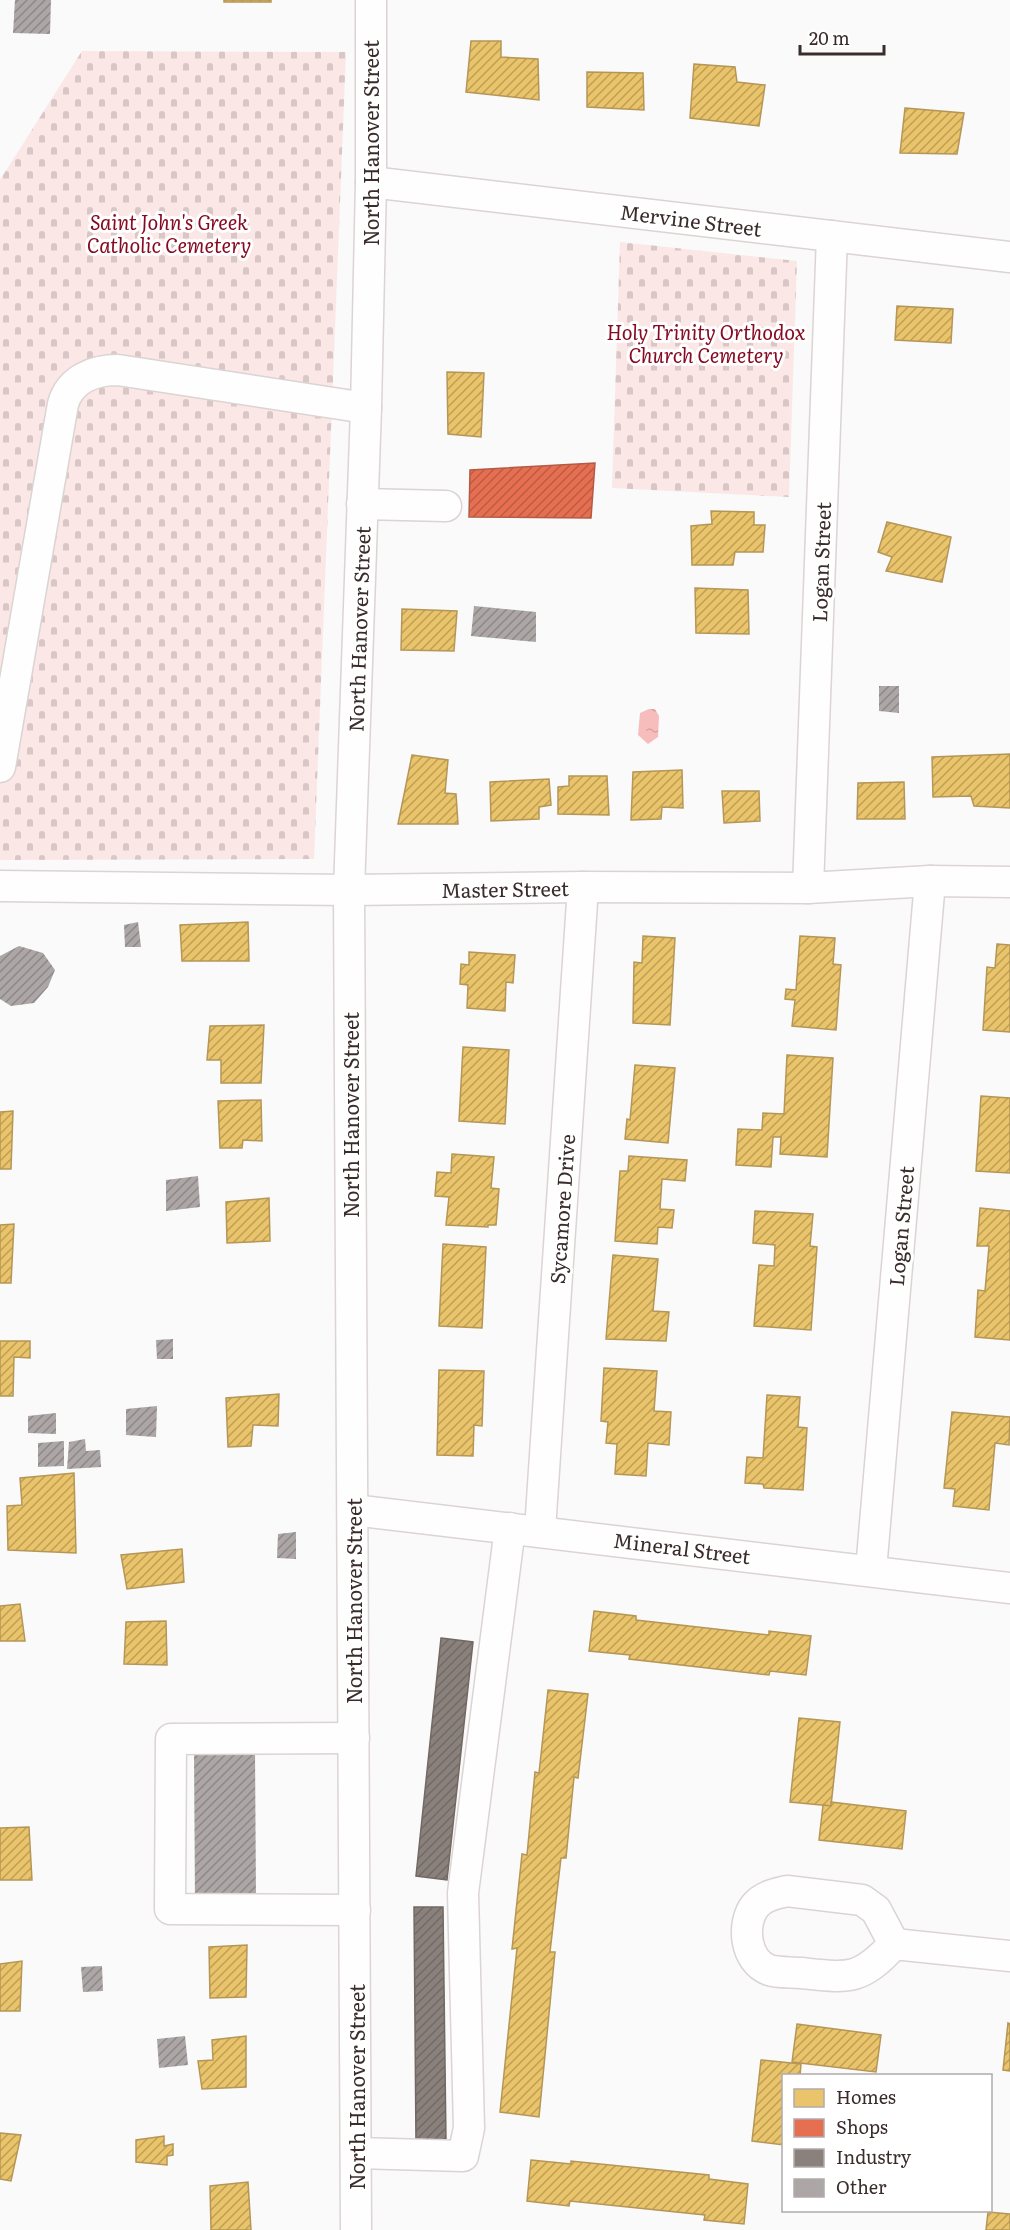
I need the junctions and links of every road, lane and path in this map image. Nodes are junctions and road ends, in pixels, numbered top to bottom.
1 (371, 0) edge
2 (371, 182) junction
3 (832, 236) junction
4 (1010, 257) edge
5 (366, 408) junction
6 (363, 504) junction
7 (446, 506) dead end
8 (0, 767) edge
9 (930, 881) junction
10 (1010, 882) edge
11 (0, 886) edge
12 (583, 887) junction
13 (808, 888) junction
14 (349, 890) junction
15 (353, 1510) junction
16 (510, 1528) junction
17 (540, 1530) junction
18 (871, 1570) junction
19 (1010, 1588) edge
20 (354, 1738) junction
21 (355, 1910) junction
22 (894, 1944) junction
23 (1010, 1956) edge
24 (356, 2152) junction
25 (356, 2230) edge

1 - 2 street, North Hanover Street
2 - 3 street, Mervine Street
2 - 5 street, North Hanover Street
3 - 4 street, Mervine Street
3 - 13 street, Logan Street
5 - 6 street, North Hanover Street
5 - 8 street
6 - 7 street
6 - 14 street, North Hanover Street
9 - 10 street, Master Street
9 - 13 street, Master Street
9 - 18 street, Logan Street
11 - 14 street, Master Street
12 - 13 street, Master Street
12 - 14 street, Master Street
12 - 17 street, Sycamore Drive
14 - 15 street, North Hanover Street
15 - 16 street, Mineral Street
15 - 20 street, North Hanover Street
16 - 17 street, Mineral Street
16 - 24 street
17 - 18 street, Mineral Street
18 - 19 street, Mineral Street
20 - 21 street, North Hanover Street
20 - 21 street
21 - 24 street, North Hanover Street
22 - 22 street
22 - 23 street
24 - 25 street, North Hanover Street

